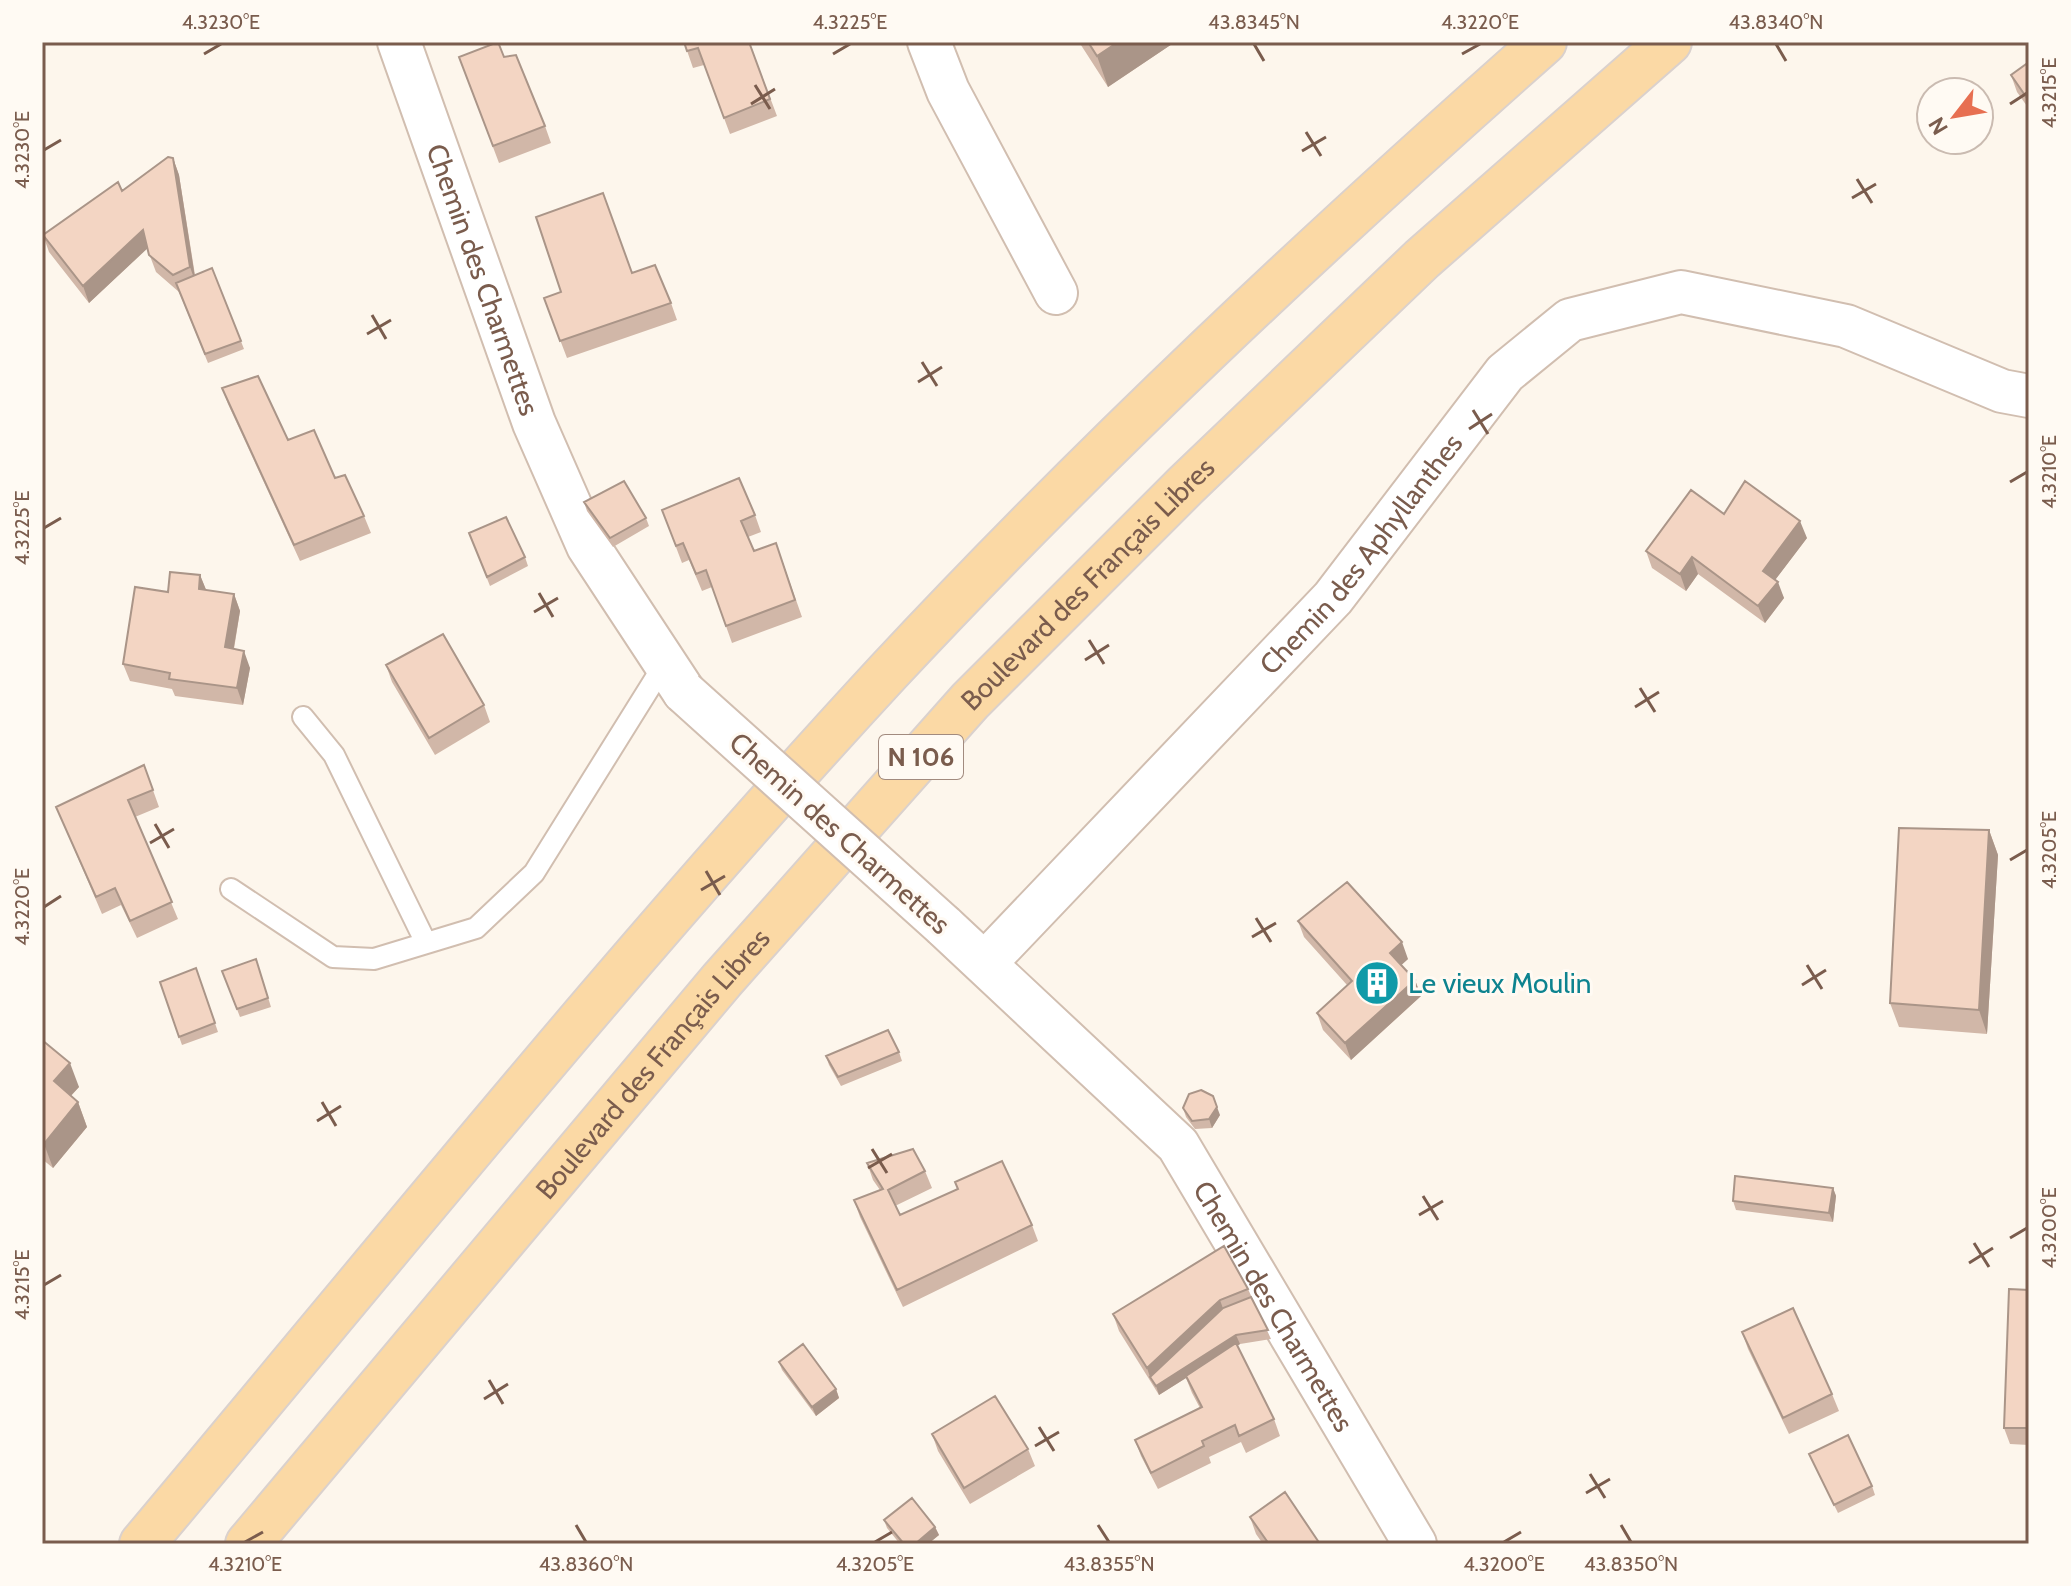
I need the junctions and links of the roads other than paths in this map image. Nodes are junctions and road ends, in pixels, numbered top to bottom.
1 (399, 42) edge
2 (929, 42) edge
3 (1544, 42) edge
4 (1669, 42) edge
5 (1056, 293) dead end
6 (2029, 396) edge
7 (674, 678) junction
8 (303, 717) dead end
9 (231, 889) dead end
10 (426, 943) junction
11 (985, 963) junction
12 (142, 1544) edge
13 (248, 1544) edge
14 (1415, 1544) edge

1 - 7 street, Chemin des Charmettes
2 - 5 street
3 - 12 main road, N 106
4 - 13 main road, Boulevard des Français Libres / N 106
6 - 11 street, Chemin des Aphyllanthes
7 - 10 lane
7 - 11 street, Chemin des Charmettes, bridge
8 - 10 lane
9 - 10 lane
11 - 14 street, Chemin des Charmettes

